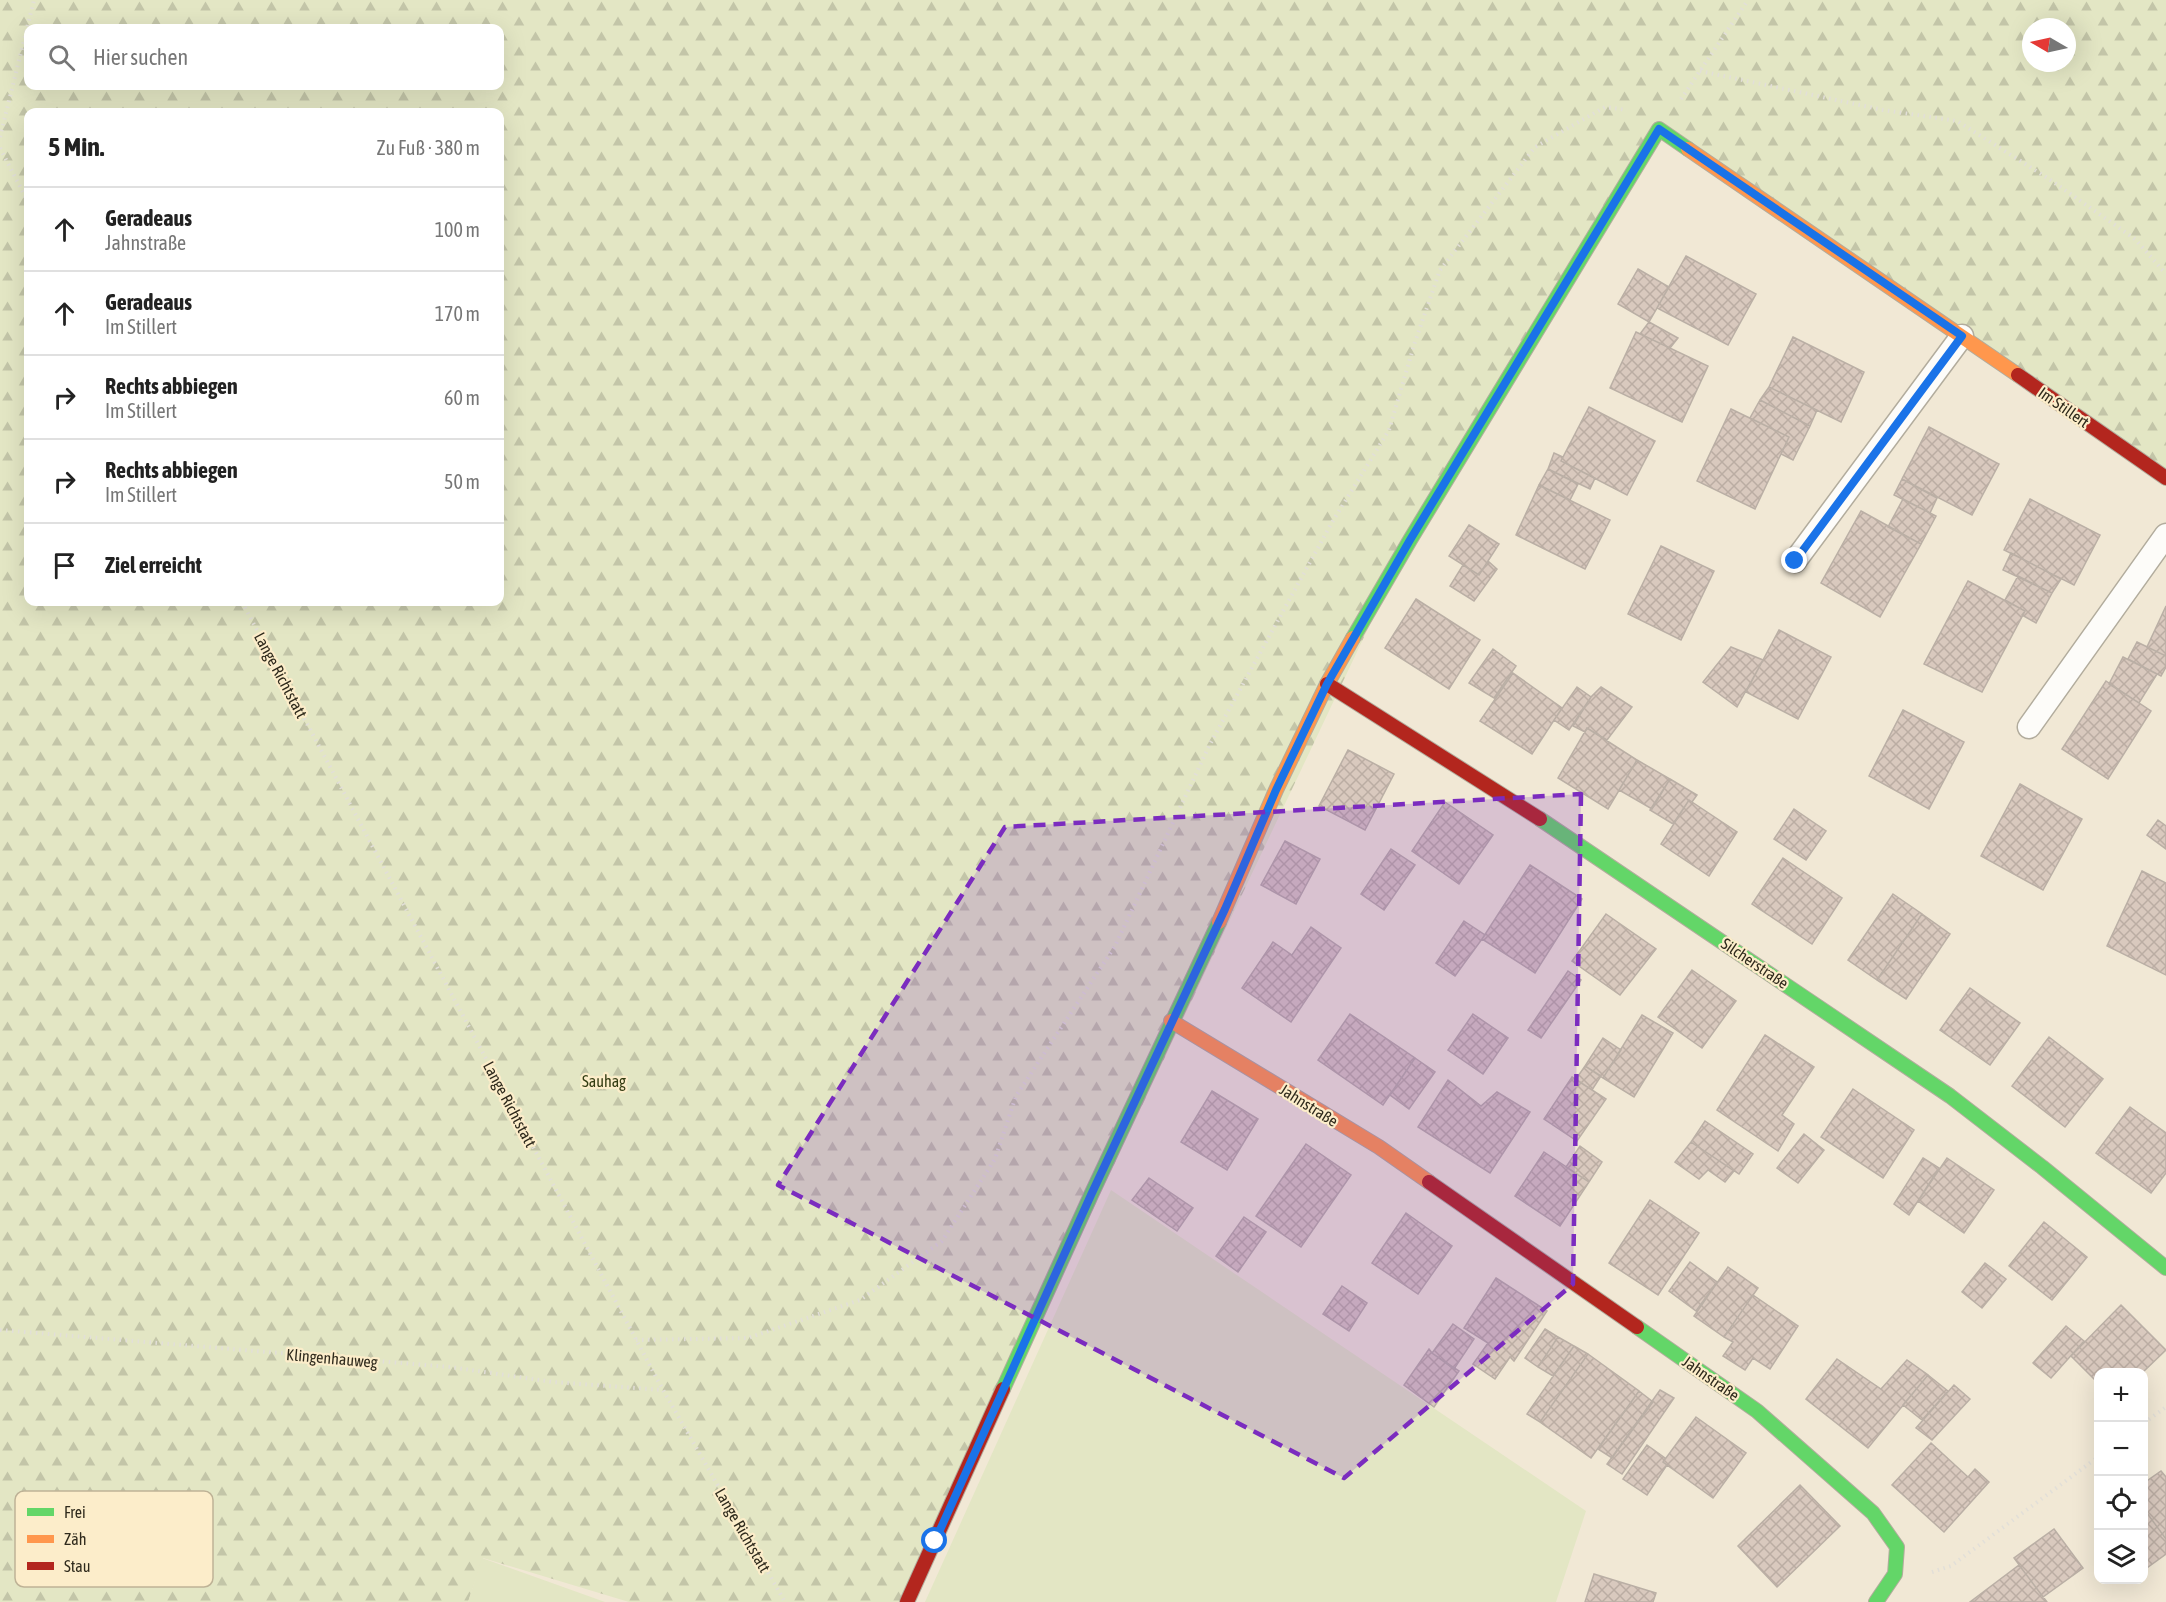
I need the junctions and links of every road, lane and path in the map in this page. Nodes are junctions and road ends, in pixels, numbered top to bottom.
1 (34, 0) edge
2 (1748, 0) edge
3 (28, 24) edge
4 (24, 40) edge
5 (1700, 71) junction
6 (1689, 87) dead end
7 (1637, 111) dead end
8 (0, 137) edge
9 (0, 148) edge
10 (24, 194) edge
11 (2166, 274) edge
12 (1962, 336) junction
13 (2166, 478) edge
14 (2166, 535) edge
15 (1795, 561) dead end
16 (244, 606) edge
17 (1327, 684) junction
18 (2029, 727) dead end
19 (1172, 1021) junction
20 (2166, 1268) edge
21 (0, 1330) edge
22 (636, 1340) junction
23 (663, 1390) junction
24 (2166, 1407) edge
25 (2147, 1422) edge
26 (2094, 1460) edge
27 (1895, 1574) junction
28 (784, 1602) edge
29 (907, 1602) edge
30 (1876, 1602) edge

1 - 3 path
2 - 5 path
4 - 8 path
5 - 6 path
5 - 11 path
7 - 22 path
9 - 10 path
12 - 13 street, Im Stillert
12 - 15 lane
12 - 17 street, Im Stillert
14 - 18 lane
16 - 22 path, Lange Richtstatt
17 - 19 street, Im Stillert
17 - 20 street, Silcherstraße
19 - 27 street, Jahnstraße
19 - 29 street
21 - 23 path, Klingenhauweg
22 - 23 path, Lange Richtstatt
23 - 28 path, Lange Richtstatt
24 - 25 path
26 - 27 path
27 - 30 street

